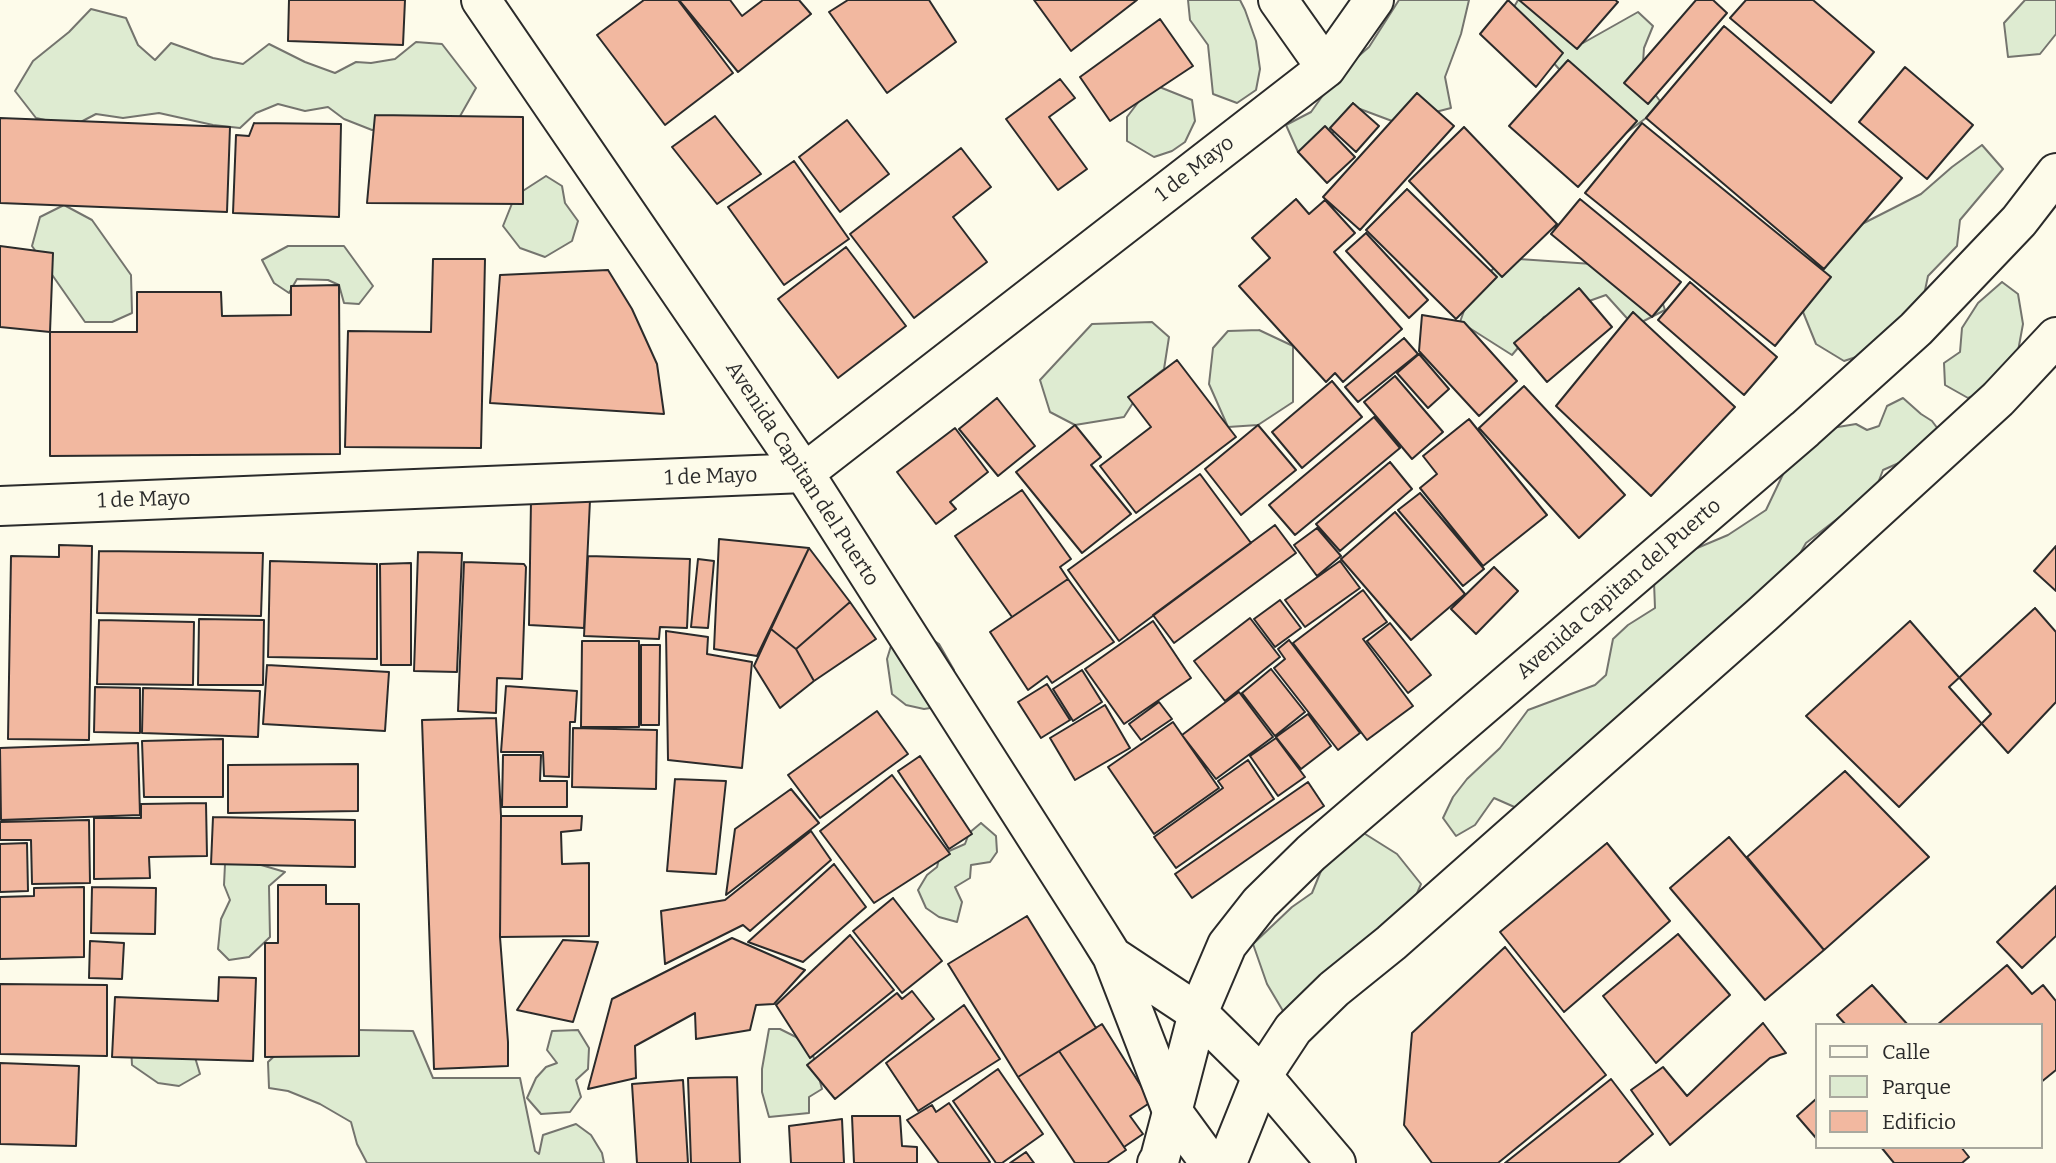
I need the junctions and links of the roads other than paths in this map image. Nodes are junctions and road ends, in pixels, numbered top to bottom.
1 (481, 0) edge
2 (1278, 0) edge
3 (1374, 0) edge
4 (1326, 68) junction
5 (2056, 173) edge
6 (2056, 337) edge
7 (804, 473) junction
8 (0, 506) edge
9 (1112, 956) junction
10 (1198, 1013) junction
11 (1262, 1076) junction
12 (1172, 1111) junction
13 (1157, 1163) edge
14 (1210, 1163) edge
15 (1227, 1163) edge
16 (1336, 1163) edge

1 - 7 street, Avenida Capitan del Puerto
2 - 4 street
3 - 4 street, 1 de Mayo
4 - 7 street, 1 de Mayo
5 - 10 street, Avenida Capitan del Puerto
6 - 11 street
7 - 8 street, 1 de Mayo
7 - 9 street, Avenida Capitan del Puerto
9 - 10 street, Avenida Capitan del Puerto
9 - 12 street, Avenida Capitan del Puerto
10 - 11 street, Avenida Capitan del Puerto
10 - 12 street, Avenida Capitan del Puerto
11 - 15 street
11 - 16 street, Avenida Capitan del Puerto
12 - 13 street, Avenida Capitan del Puerto
12 - 14 street, Avenida Capitan del Puerto

